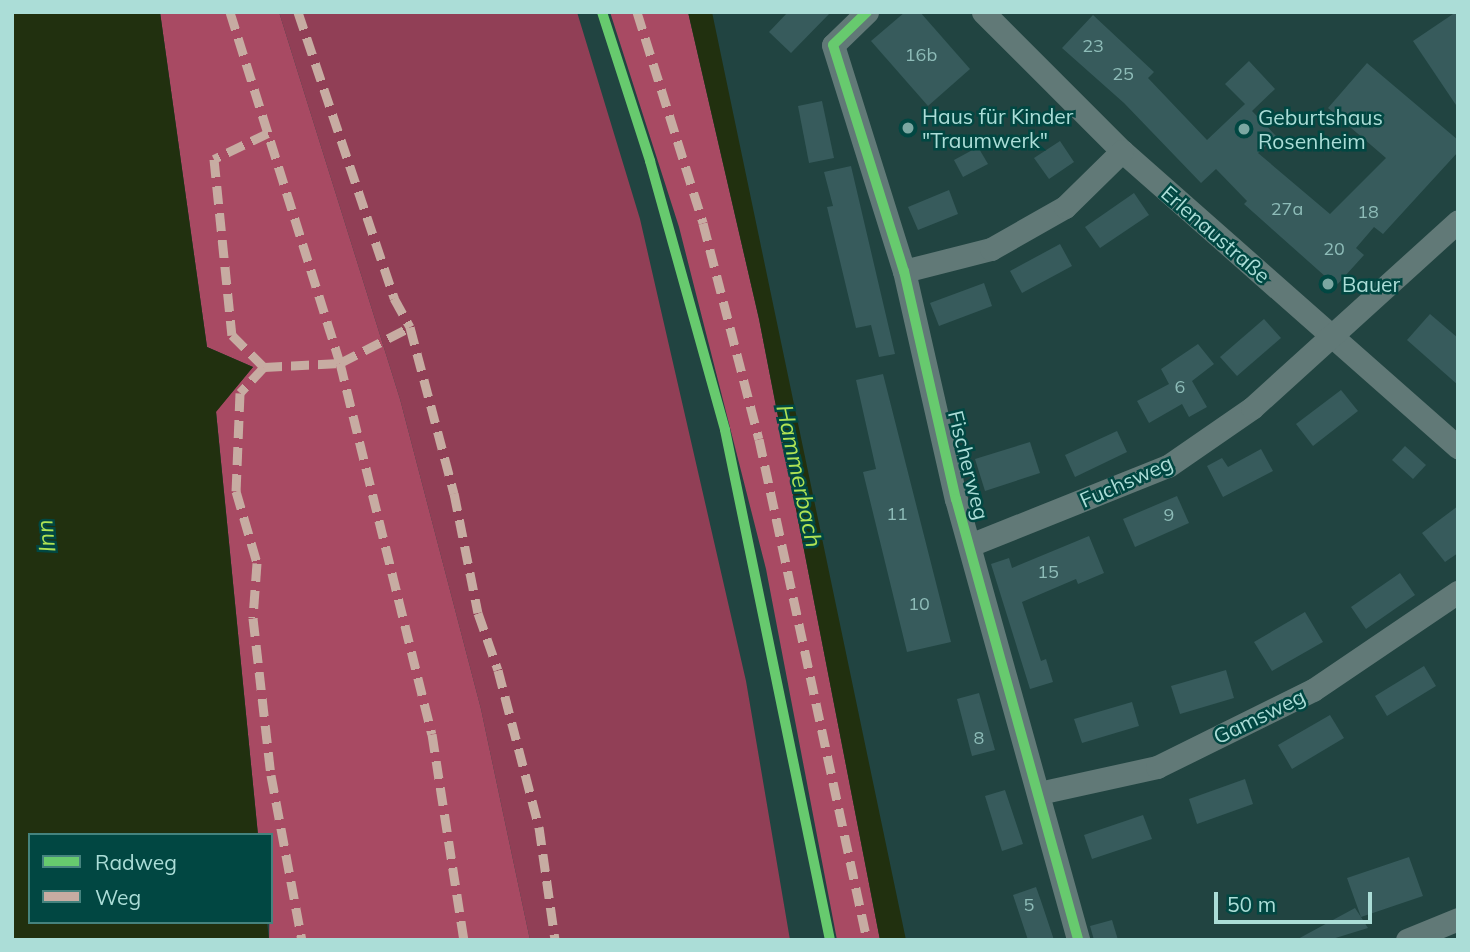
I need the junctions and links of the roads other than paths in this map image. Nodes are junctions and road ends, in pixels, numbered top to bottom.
1 (867, 12) edge
2 (983, 12) edge
3 (1122, 151) junction
4 (1458, 221) edge
5 (904, 271) junction
6 (1332, 337) junction
7 (1458, 447) edge
8 (970, 545) junction
9 (1458, 592) edge
10 (1039, 793) junction
11 (1458, 919) edge
12 (1078, 940) edge
13 (1407, 940) edge

1 - 5 street, Fischerweg
2 - 3 street, Erlenaustraße
3 - 5 street
3 - 6 street, Erlenaustraße
4 - 6 street, Fuchsweg
5 - 8 street, Fischerweg
6 - 7 street, Erlenaustraße
6 - 8 street, Fuchsweg
8 - 10 street, Fischerweg
9 - 10 street, Gamsweg
10 - 12 street, Fischerweg
11 - 13 street

